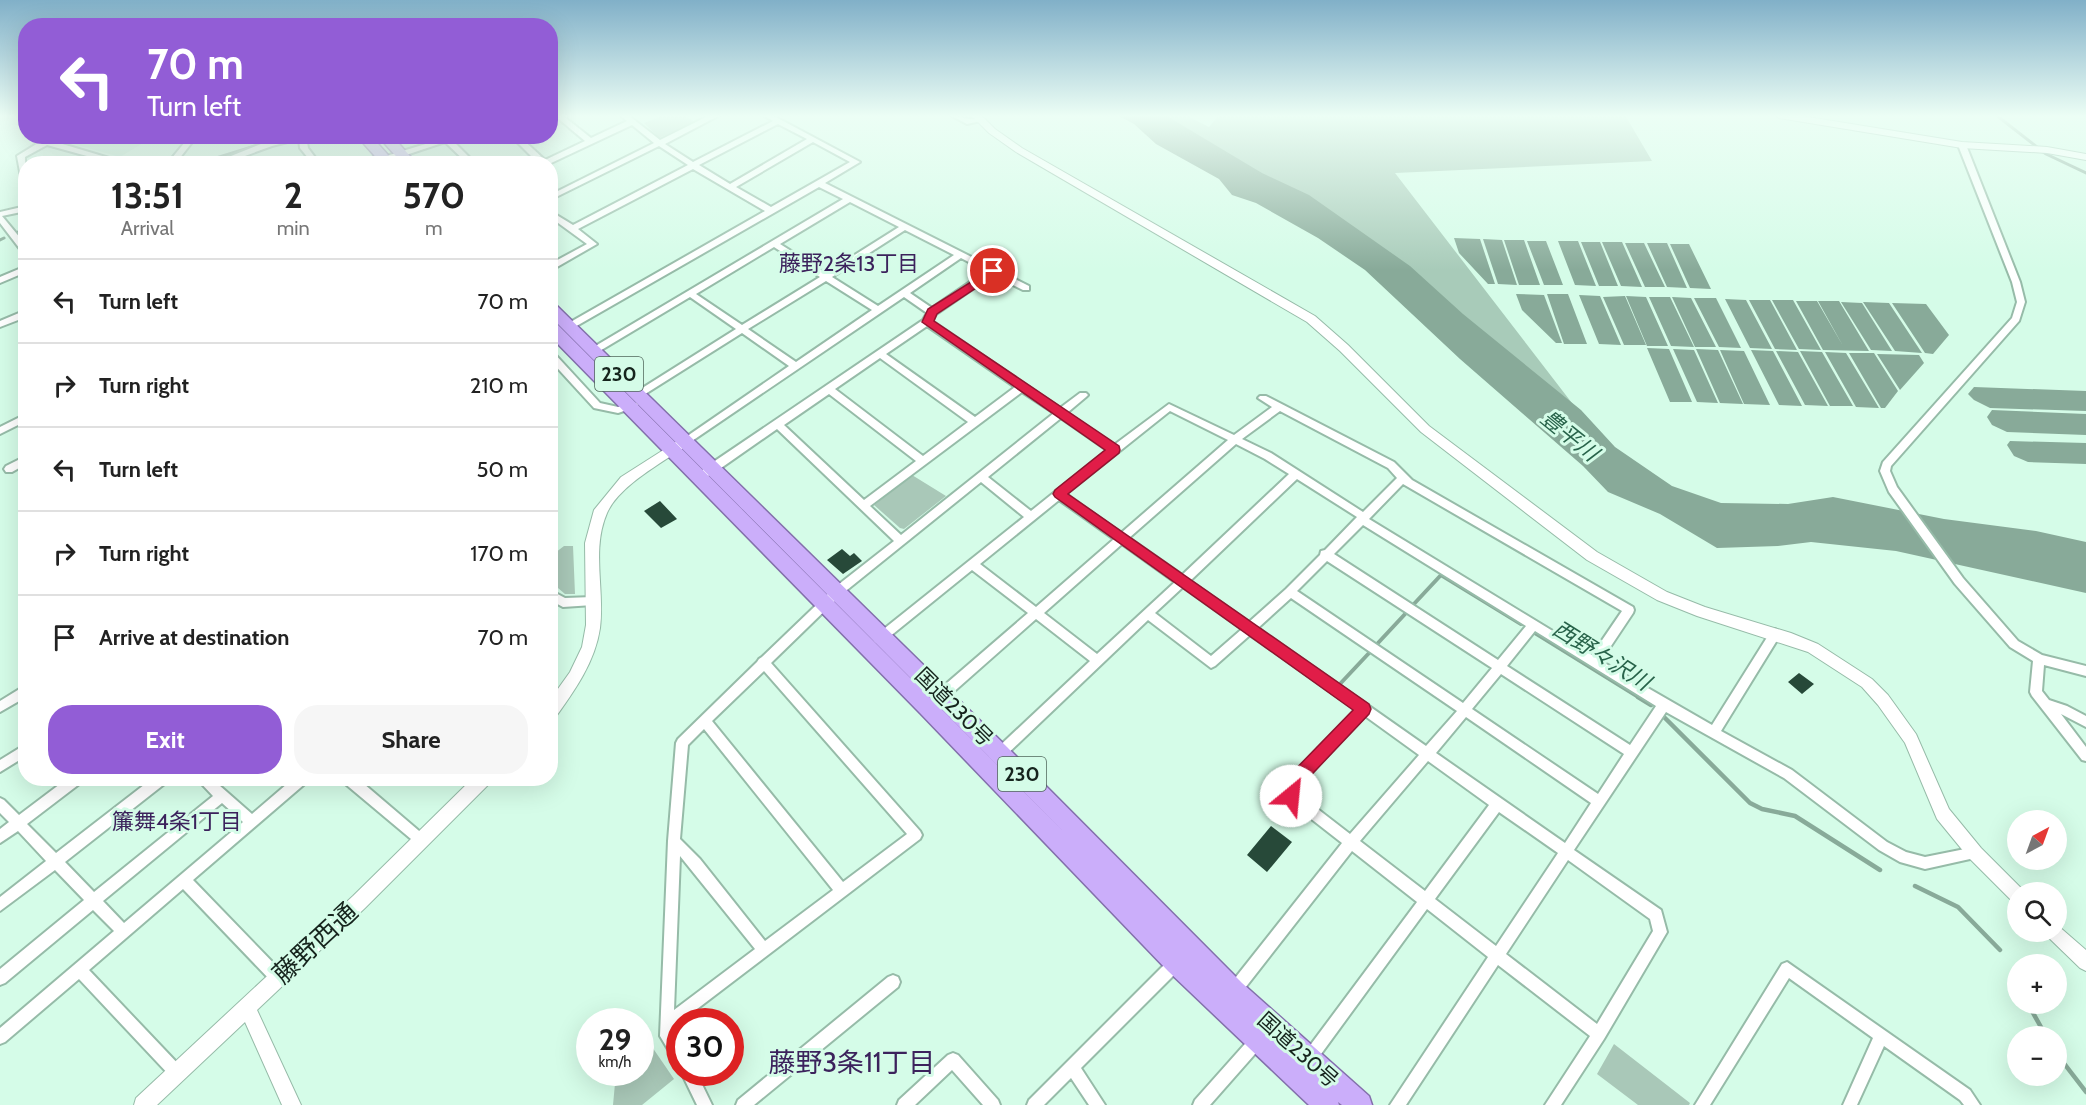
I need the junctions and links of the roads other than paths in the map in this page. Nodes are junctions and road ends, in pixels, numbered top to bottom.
1 (612, 167) edge
2 (690, 167) edge
3 (696, 167) edge
4 (766, 167) edge
5 (848, 167) edge
6 (1048, 167) edge
7 (1970, 167) edge
8 (818, 183) junction
9 (730, 187) junction
10 (558, 194) edge
11 (849, 199) junction
12 (18, 210) edge
13 (770, 210) junction
14 (0, 216) edge
15 (558, 219) edge
16 (904, 227) junction
17 (572, 229) junction
18 (18, 240) edge
19 (774, 244) junction
20 (960, 255) junction
21 (558, 264) edge
22 (993, 271) junction
23 (18, 272) edge
24 (826, 277) junction
25 (0, 280) edge
26 (1026, 288) dead end
27 (903, 293) junction
28 (691, 294) junction
29 (878, 310) junction
30 (558, 315) edge
31 (18, 316) edge
32 (930, 317) junction
33 (0, 324) edge
34 (570, 326) junction
35 (742, 329) junction
36 (558, 333) edge
37 (595, 350) junction
38 (880, 354) junction
39 (559, 364) edge
40 (795, 366) junction
41 (1022, 387) junction
42 (829, 389) junction
43 (1083, 395) dead end
44 (1263, 398) dead end
45 (638, 400) junction
46 (1279, 406) junction
47 (1062, 414) junction
48 (18, 421) edge
49 (975, 422) junction
50 (777, 424) junction
51 (0, 431) edge
52 (1236, 439) junction
53 (679, 445) junction
54 (1114, 450) junction
55 (923, 461) junction
56 (18, 464) edge
57 (9, 469) dead end
58 (706, 472) junction
59 (1296, 474) junction
60 (981, 477) junction
61 (1403, 478) junction
62 (1059, 494) junction
63 (863, 506) junction
64 (1031, 516) junction
65 (1362, 518) junction
66 (1123, 539) junction
67 (901, 541) junction
68 (1325, 554) junction
69 (972, 564) junction
70 (1182, 582) junction
71 (1290, 592) junction
72 (831, 597) junction
73 (558, 600) edge
74 (593, 601) junction
75 (1036, 614) junction
76 (1148, 614) junction
77 (1533, 625) junction
78 (1250, 630) junction
79 (1775, 634) junction
80 (876, 642) junction
81 (2039, 659) junction
82 (1098, 661) junction
83 (764, 662) junction
84 (1594, 662) junction
85 (1500, 667) junction
86 (2086, 671) edge
87 (18, 695) edge
88 (934, 701) junction
89 (558, 702) edge
90 (2045, 704) junction
91 (1664, 705) junction
92 (0, 707) edge
93 (1364, 709) junction
94 (1464, 711) junction
95 (705, 721) junction
96 (2086, 722) edge
97 (1714, 732) junction
98 (1426, 753) junction
99 (1632, 753) junction
100 (18, 755) edge
101 (2086, 756) edge
102 (993, 760) junction
103 (0, 767) edge
104 (68, 786) edge
105 (153, 786) edge
106 (211, 786) edge
107 (293, 786) edge
108 (357, 786) edge
109 (476, 786) edge
110 (222, 796) junction
111 (1600, 802) junction
112 (1498, 803) junction
113 (0, 804) edge
114 (251, 821) junction
115 (18, 824) junction
116 (0, 837) edge
117 (421, 840) junction
118 (674, 841) junction
119 (1350, 843) junction
120 (1567, 850) junction
121 (1975, 853) junction
122 (55, 862) junction
123 (183, 879) junction
124 (2007, 884) edge
125 (843, 891) junction
126 (1425, 901) junction
127 (94, 902) junction
128 (0, 905) edge
129 (123, 931) junction
130 (2065, 942) edge
131 (764, 950) junction
132 (1496, 956) junction
133 (2086, 962) edge
134 (1176, 963) junction
135 (79, 969) junction
136 (0, 978) edge
137 (278, 978) junction
138 (893, 982) dead end
139 (1234, 991) junction
140 (1220, 1006) junction
141 (247, 1007) junction
142 (668, 1008) edge
143 (688, 1008) edge
144 (1599, 1034) junction
145 (0, 1037) edge
146 (1881, 1037) junction
147 (1257, 1041) junction
148 (1308, 1060) junction
149 (1072, 1068) junction
150 (177, 1073) junction
151 (695, 1086) edge
152 (143, 1105) edge
153 (292, 1105) edge
154 (705, 1105) edge
155 (743, 1105) edge
156 (904, 1105) edge
157 (993, 1105) edge
158 (1034, 1105) edge
159 (1098, 1105) edge
160 (1200, 1105) edge
161 (1327, 1105) edge
162 (1360, 1105) edge
163 (1398, 1105) edge
164 (1552, 1105) edge
165 (1702, 1105) edge
166 (1850, 1105) edge
167 (1973, 1105) edge

1 - 10 street
2 - 17 street
3 - 9 street
4 - 9 street
5 - 8 street
6 - 79 street
7 - 81 street
8 - 11 street
8 - 13 street
9 - 13 street
11 - 16 street
11 - 19 street
12 - 14 street
13 - 34 street
14 - 18 street
15 - 17 street
16 - 20 street
16 - 24 street
17 - 21 street
19 - 24 street
19 - 28 street
20 - 22 street
20 - 27 street
22 - 26 street
22 - 32 street
23 - 25 street
24 - 29 street
24 - 35 street
27 - 29 street
27 - 32 street
28 - 35 street
28 - 37 street
29 - 40 street
30 - 34 highway, 国道230号 / 230
31 - 33 street
32 - 38 street
32 - 41 street
34 - 37 highway, 国道230号 / 230
35 - 40 street
35 - 45 street
36 - 45 highway, 国道230号 / 230
37 - 45 highway, 国道230号 / 230
38 - 42 street
38 - 49 street
39 - 45 street
40 - 53 street
41 - 47 street
41 - 49 street
42 - 50 street
42 - 55 street
43 - 47 street
44 - 46 street
45 - 53 highway, 国道230号 / 230
46 - 52 street
46 - 61 street
47 - 54 street
47 - 60 street
48 - 51 street
49 - 55 street
50 - 58 street
50 - 63 street
52 - 54 street
52 - 59 street
52 - 66 street
53 - 58 highway, 国道230号 / 230
53 - 74 street
54 - 62 street
55 - 63 street
56 - 57 street
58 - 72 highway, 国道230号 / 230
59 - 65 street
59 - 70 street
60 - 64 street
60 - 67 street
61 - 65 street
61 - 84 street
62 - 64 street
62 - 66 street
63 - 67 street
64 - 69 street
65 - 68 street
65 - 77 street
66 - 70 street
66 - 75 street
67 - 72 street
68 - 71 street
68 - 85 street
69 - 75 street
69 - 80 street
70 - 76 street
70 - 78 street
71 - 78 street
71 - 94 street
72 - 80 highway, 国道230号 / 230
72 - 83 street
73 - 74 street
74 - 89 street
75 - 82 street
75 - 88 street
76 - 78 street
76 - 82 street
77 - 84 street
77 - 85 street
78 - 93 street
79 - 97 street
79 - 121 street
80 - 88 highway, 国道230号 / 230
81 - 86 street
81 - 90 street
82 - 102 street
83 - 95 street
83 - 125 street
84 - 91 street
85 - 94 street
85 - 99 street
87 - 92 street
88 - 102 highway, 国道230号 / 230
90 - 96 street
90 - 101 street
91 - 97 street
91 - 99 street
93 - 98 street
93 - 119 street
94 - 98 street
94 - 111 street
95 - 118 street
95 - 125 street
97 - 121 street
98 - 112 street
98 - 119 street
99 - 111 street
100 - 103 street
102 - 134 highway, 国道230号 / 230
102 - 139 highway, 国道230号 / 230
104 - 115 street
105 - 122 street
106 - 110 street
107 - 114 street
108 - 117 street
109 - 117 street, 藤野西通
110 - 114 street
110 - 127 street
111 - 120 street
112 - 120 street
112 - 126 street
113 - 115 street
114 - 123 street
115 - 116 street
115 - 122 street
117 - 137 street, 藤野西通
118 - 131 street
118 - 142 street
119 - 126 street
119 - 139 street
120 - 132 street
120 - 144 street
121 - 124 street
122 - 127 street
122 - 128 street
123 - 129 street
123 - 137 street
125 - 131 street
126 - 132 street
126 - 148 street
127 - 129 street
127 - 136 street
129 - 135 street
130 - 133 street
131 - 143 street
132 - 144 street
132 - 163 street
134 - 140 highway, 国道230号 / 230
134 - 149 street
135 - 145 street
135 - 150 street
137 - 141 street, 藤野西通
138 - 155 street
139 - 140 street
139 - 148 highway, 国道230号 / 230
140 - 147 highway, 国道230号 / 230
141 - 150 street, 藤野西通
141 - 153 street
144 - 164 street
146 - 165 street
146 - 166 street
146 - 167 street
147 - 160 street
147 - 161 highway, 国道230号 / 230
148 - 162 highway, 国道230号 / 230
149 - 158 street
149 - 159 street
150 - 152 street, 藤野西通
151 - 154 street
156 - 157 street

